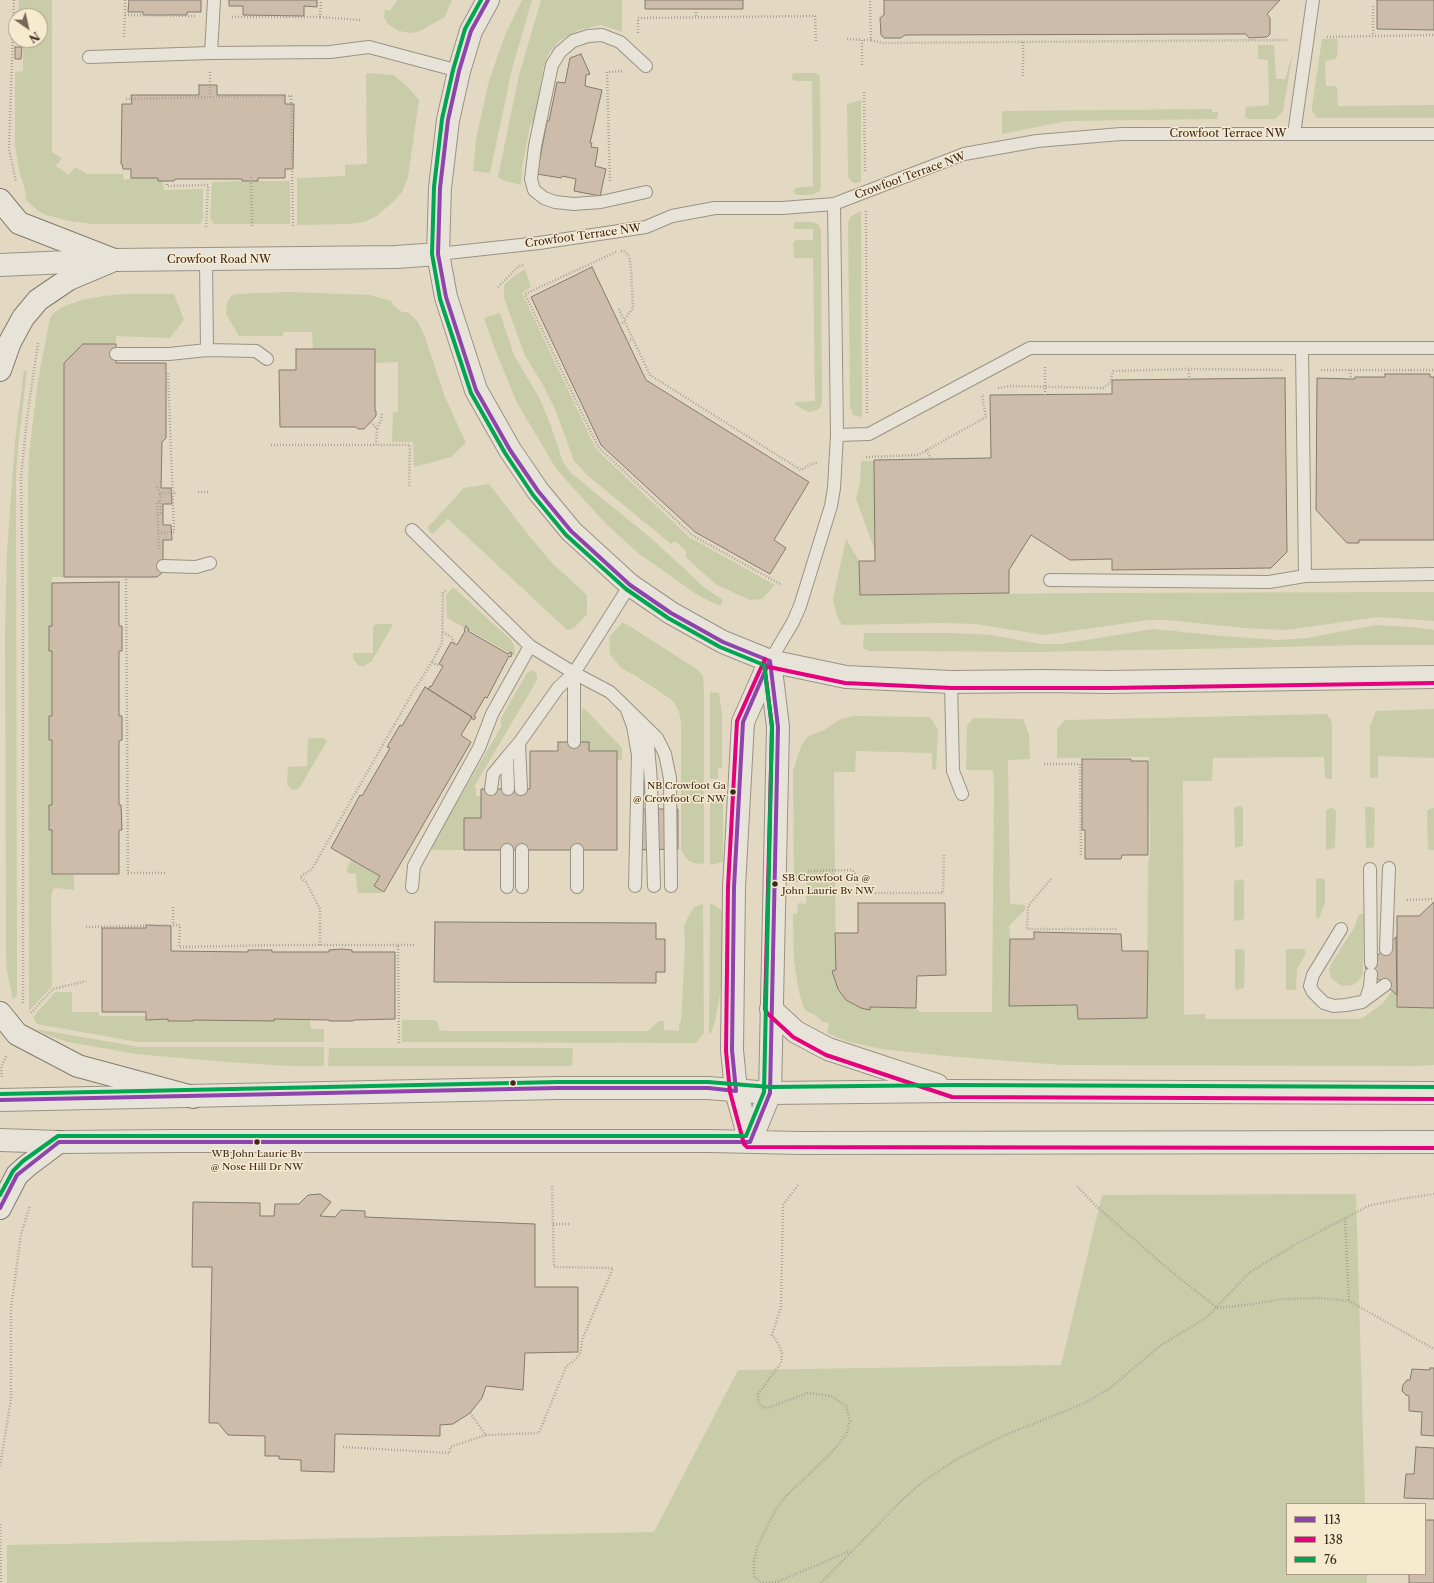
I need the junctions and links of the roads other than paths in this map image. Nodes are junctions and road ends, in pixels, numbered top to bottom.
1 (214, 0) edge
2 (488, 0) edge
3 (1313, 0) edge
4 (211, 53) junction
5 (89, 57) dead end
6 (646, 66) dead end
7 (459, 71) junction
8 (1294, 134) junction
9 (1434, 134) edge
10 (646, 192) dead end
11 (0, 200) edge
12 (834, 204) junction
13 (438, 254) junction
14 (114, 260) junction
15 (206, 260) junction
16 (0, 265) edge
17 (1434, 348) edge
18 (1302, 349) junction
19 (207, 350) junction
20 (116, 354) dead end
21 (267, 360) dead end
22 (0, 370) edge
23 (837, 435) junction
24 (412, 530) dead end
25 (210, 563) dead end
26 (163, 566) dead end
27 (1434, 574) edge
28 (1305, 576) junction
29 (1050, 580) dead end
30 (630, 585) junction
31 (530, 646) junction
32 (770, 660) junction
33 (574, 672) junction
34 (1434, 677) edge
35 (951, 682) junction
36 (627, 708) junction
37 (639, 721) junction
38 (574, 742) dead end
39 (518, 743) junction
40 (507, 756) junction
41 (491, 789) dead end
42 (508, 789) dead end
43 (521, 789) dead end
44 (962, 794) dead end
45 (507, 850) dead end
46 (522, 850) dead end
47 (577, 850) dead end
48 (1389, 868) dead end
49 (1370, 869) dead end
50 (577, 886) dead end
51 (635, 886) dead end
52 (654, 886) dead end
53 (671, 886) dead end
54 (412, 887) dead end
55 (507, 887) dead end
56 (522, 887) dead end
57 (1341, 929) dead end
58 (1386, 948) dead end
59 (1385, 985) dead end
60 (1366, 999) junction
61 (771, 1009) junction
62 (0, 1013) edge
63 (1, 1090) edge
64 (736, 1091) junction
65 (953, 1091) junction
66 (770, 1092) junction
67 (1434, 1093) edge
68 (193, 1097) junction
69 (0, 1140) edge
70 (59, 1142) junction
71 (750, 1142) junction
72 (1434, 1142) edge
73 (0, 1208) edge

1 - 4 lane
2 - 7 street
3 - 8 lane
4 - 5 lane
4 - 7 lane
6 - 10 lane
7 - 13 street
8 - 9 lane, Crowfoot Terrace NW
8 - 12 lane, Crowfoot Terrace NW
11 - 14 street
12 - 13 lane, Crowfoot Terrace NW
12 - 23 lane
13 - 15 street, Crowfoot Road NW
13 - 30 street
14 - 15 street, Crowfoot Road NW
14 - 16 street, Crowfoot Road NW
14 - 22 street
15 - 19 lane
17 - 18 lane
18 - 23 lane
18 - 28 lane
19 - 20 lane
19 - 21 lane
23 - 32 lane
24 - 31 lane
25 - 26 lane
27 - 28 lane
28 - 29 lane
30 - 32 street
30 - 33 lane
31 - 33 lane
31 - 54 lane
32 - 35 street
32 - 61 street
32 - 64 street
33 - 36 lane
33 - 38 lane
33 - 39 lane
34 - 35 street
35 - 44 lane
36 - 37 lane
36 - 51 lane
37 - 52 lane
37 - 53 lane
39 - 40 lane
39 - 43 lane
40 - 41 lane
40 - 42 lane
45 - 55 lane
46 - 56 lane
47 - 50 lane
48 - 58 lane
49 - 60 lane
57 - 60 lane
59 - 60 lane
61 - 65 street
61 - 66 street
62 - 68 street
63 - 68 street
64 - 66 street
64 - 68 street
64 - 71 street
65 - 66 street
65 - 67 street
66 - 71 street
69 - 70 street
70 - 71 street
70 - 73 street
71 - 72 street

